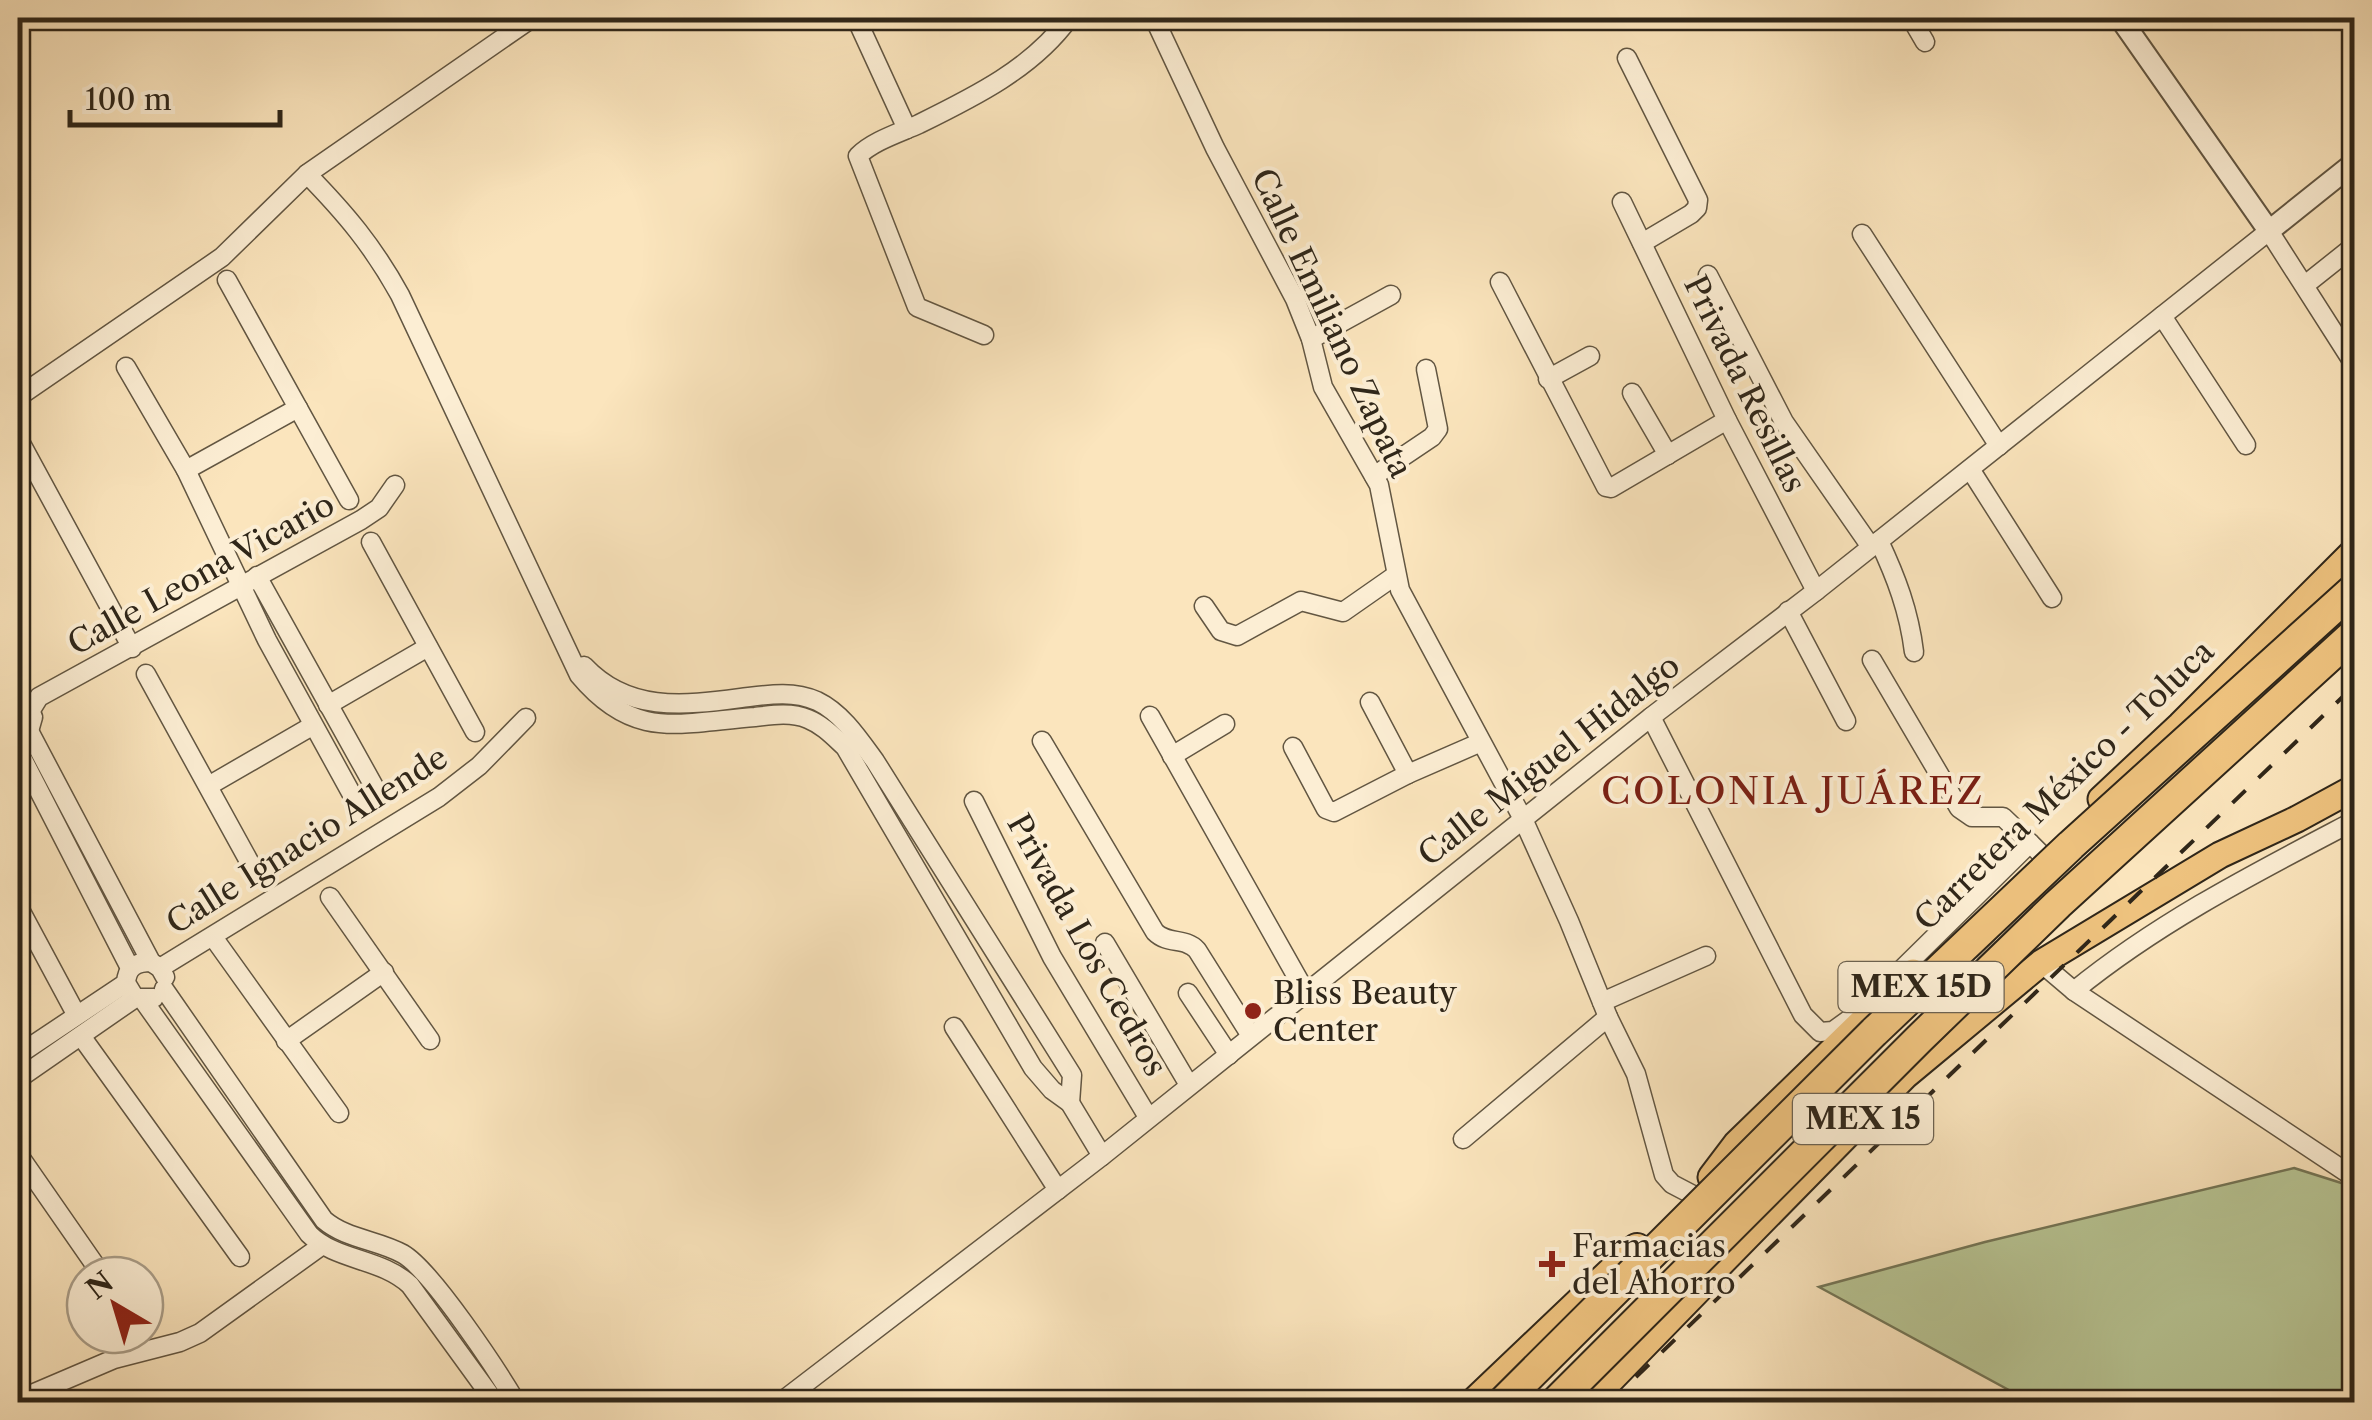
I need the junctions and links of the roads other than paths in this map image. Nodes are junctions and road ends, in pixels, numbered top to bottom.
1 (532, 18) edge
2 (856, 18) edge
3 (1069, 18) edge
4 (1154, 18) edge
5 (1911, 18) edge
6 (2120, 18) edge
7 (1925, 42) dead end
8 (1627, 58) dead end
9 (907, 129) junction
10 (2354, 163) edge
11 (307, 174) junction
12 (1622, 202) dead end
13 (2269, 231) junction
14 (1862, 234) dead end
15 (1642, 242) junction
16 (2354, 246) edge
17 (1708, 275) dead end
18 (227, 280) dead end
19 (1500, 282) dead end
20 (2305, 285) junction
21 (1392, 295) dead end
22 (2162, 316) junction
23 (984, 335) dead end
24 (1311, 339) junction
25 (1590, 356) dead end
26 (2354, 364) edge
27 (126, 367) dead end
28 (1426, 369) dead end
29 (1548, 379) junction
30 (1632, 393) dead end
31 (18, 397) edge
32 (298, 408) junction
33 (1727, 420) junction
34 (18, 438) edge
35 (2246, 445) dead end
36 (1999, 446) junction
37 (1668, 455) junction
38 (1970, 469) junction
39 (186, 470) junction
40 (1374, 476) junction
41 (395, 485) dead end
42 (349, 500) dead end
43 (371, 542) dead end
44 (1875, 544) junction
45 (2354, 550) edge
46 (1396, 575) junction
47 (249, 581) junction
48 (2354, 588) edge
49 (1816, 591) junction
50 (2052, 598) dead end
51 (1204, 606) dead end
52 (1788, 611) junction
53 (2354, 634) edge
54 (428, 647) junction
55 (566, 647) junction
56 (132, 648) junction
57 (1914, 652) dead end
58 (1872, 660) dead end
59 (146, 674) dead end
60 (740, 699) junction
61 (1370, 702) dead end
62 (328, 705) junction
63 (24, 706) edge
64 (786, 714) junction
65 (1150, 716) dead end
66 (1652, 717) junction
67 (526, 718) dead end
68 (1846, 721) dead end
69 (1225, 724) dead end
70 (312, 726) junction
71 (475, 732) dead end
72 (24, 735) edge
73 (1042, 741) dead end
74 (1479, 743) junction
75 (1293, 747) dead end
76 (18, 750) edge
77 (1172, 756) junction
78 (1408, 774) junction
79 (210, 785) junction
80 (2354, 788) edge
81 (376, 790) dead end
82 (974, 801) dead end
83 (361, 810) dead end
84 (1522, 819) junction
85 (2354, 821) edge
86 (2035, 848) junction
87 (256, 874) dead end
88 (330, 897) dead end
89 (18, 906) edge
90 (213, 937) junction
91 (1105, 943) dead end
92 (1706, 956) dead end
93 (2042, 963) junction
94 (156, 965) junction
95 (384, 972) junction
96 (1913, 972) tunnel mouth
97 (134, 987) junction
98 (164, 988) junction
99 (2074, 991) junction
100 (1188, 993) dead end
101 (1306, 993) junction
102 (1605, 1010) junction
103 (76, 1014) junction
104 (954, 1026) dead end
105 (81, 1036) junction
106 (1252, 1036) junction
107 (1969, 1038) dead end
108 (430, 1040) dead end
109 (286, 1041) junction
110 (18, 1055) edge
111 (1229, 1055) junction
112 (18, 1079) edge
113 (1189, 1085) junction
114 (1070, 1104) junction
115 (339, 1113) dead end
116 (1148, 1117) junction
117 (1463, 1139) dead end
118 (18, 1154) edge
119 (1102, 1156) junction
120 (2352, 1176) edge
121 (1702, 1186) junction
122 (1058, 1190) junction
123 (376, 1242) junction
124 (321, 1246) junction
125 (88, 1255) edge
126 (240, 1256) dead end
127 (369, 1262) junction
128 (1697, 1288) junction
129 (18, 1399) edge
130 (495, 1402) edge
131 (516, 1402) edge
132 (781, 1402) edge
133 (1476, 1402) edge
134 (1503, 1402) edge
135 (1556, 1402) edge
136 (1586, 1402) edge

1 - 11 street
2 - 9 street
3 - 9 street
4 - 24 street, Calle Emiliano Zapata
5 - 7 street
6 - 13 street
8 - 15 street
9 - 23 street
10 - 13 street, Calle Miguel Hidalgo
11 - 31 street
11 - 55 street
12 - 15 street, Privada Resillas
13 - 20 street
13 - 22 street, Calle Miguel Hidalgo
14 - 36 street
15 - 33 street, Privada Resillas
16 - 20 street
17 - 44 street
18 - 32 street
19 - 29 street
20 - 26 street
21 - 24 street
22 - 35 street
22 - 36 street, Calle Miguel Hidalgo
24 - 40 street, Calle Emiliano Zapata
25 - 29 street
27 - 39 street
28 - 40 street
29 - 37 street
30 - 37 street
32 - 39 street
32 - 42 street
33 - 37 street
33 - 49 street, Privada Resillas
34 - 56 street
36 - 38 street, Calle Miguel Hidalgo
38 - 44 street, Calle Miguel Hidalgo
38 - 50 street
39 - 47 street
40 - 46 street, Calle Emiliano Zapata
41 - 47 street, Calle Leona Vicario
43 - 54 street
44 - 49 street, Calle Miguel Hidalgo
44 - 57 street
45 - 86 main road, Carretera México - Toluca / MEX 15
46 - 51 street
46 - 74 street, Calle Emiliano Zapata
47 - 56 street, Calle Leona Vicario
47 - 62 street
47 - 70 street
48 - 134 highway, MEX 15D, bridge
49 - 52 street, Calle Miguel Hidalgo
52 - 66 street, Calle Miguel Hidalgo
52 - 68 street
53 - 135 highway, MEX 15D, bridge
54 - 62 street
54 - 71 street
55 - 60 street
55 - 64 street
56 - 63 street, Calle Leona Vicario
58 - 86 street
59 - 79 street
60 - 64 street
60 - 114 street
61 - 78 street
62 - 81 street
63 - 72 street
64 - 114 street
65 - 77 street
66 - 84 street, Calle Miguel Hidalgo
66 - 86 street
67 - 90 street, Calle Ignacio Allende
69 - 77 street
70 - 79 street
70 - 83 street
72 - 94 street
73 - 106 street
74 - 78 street
74 - 84 street, Calle Emiliano Zapata
75 - 78 street
76 - 97 street
77 - 101 street
79 - 87 street
80 - 93 main road, MEX 15
82 - 116 street, Privada Los Cedros
84 - 101 street, Calle Miguel Hidalgo
84 - 102 street, Calle Emiliano Zapata
85 - 99 street
86 - 121 main road, Carretera México - Toluca / MEX 15
88 - 95 street
89 - 103 street
90 - 94 street, Calle Ignacio Allende
90 - 109 street
91 - 113 street
92 - 102 street
93 - 99 street
93 - 128 main road, MEX 15
94 - 97 street, Calle Ignacio Allende
94 - 98 street
95 - 108 street
95 - 109 street
96 - 121 main road
97 - 98 street
97 - 103 street
97 - 105 street
97 - 124 street
98 - 123 street
99 - 120 street
100 - 111 street
101 - 106 street, Calle Miguel Hidalgo
102 - 117 street
102 - 121 street, Calle Emiliano Zapata
103 - 110 street
104 - 122 street
105 - 112 street
105 - 126 street
106 - 111 street, Calle Miguel Hidalgo
107 - 128 main road
109 - 115 street
111 - 113 street, Calle Miguel Hidalgo
113 - 116 street, Calle Miguel Hidalgo
114 - 119 street
116 - 119 street, Calle Miguel Hidalgo
118 - 125 street
119 - 122 street, Calle Miguel Hidalgo
121 - 133 highway, Carretera México - Toluca / MEX 15
122 - 132 street, Calle Miguel Hidalgo
123 - 127 street
123 - 131 street
124 - 127 street
124 - 129 street
127 - 130 street
128 - 136 highway, MEX 15

